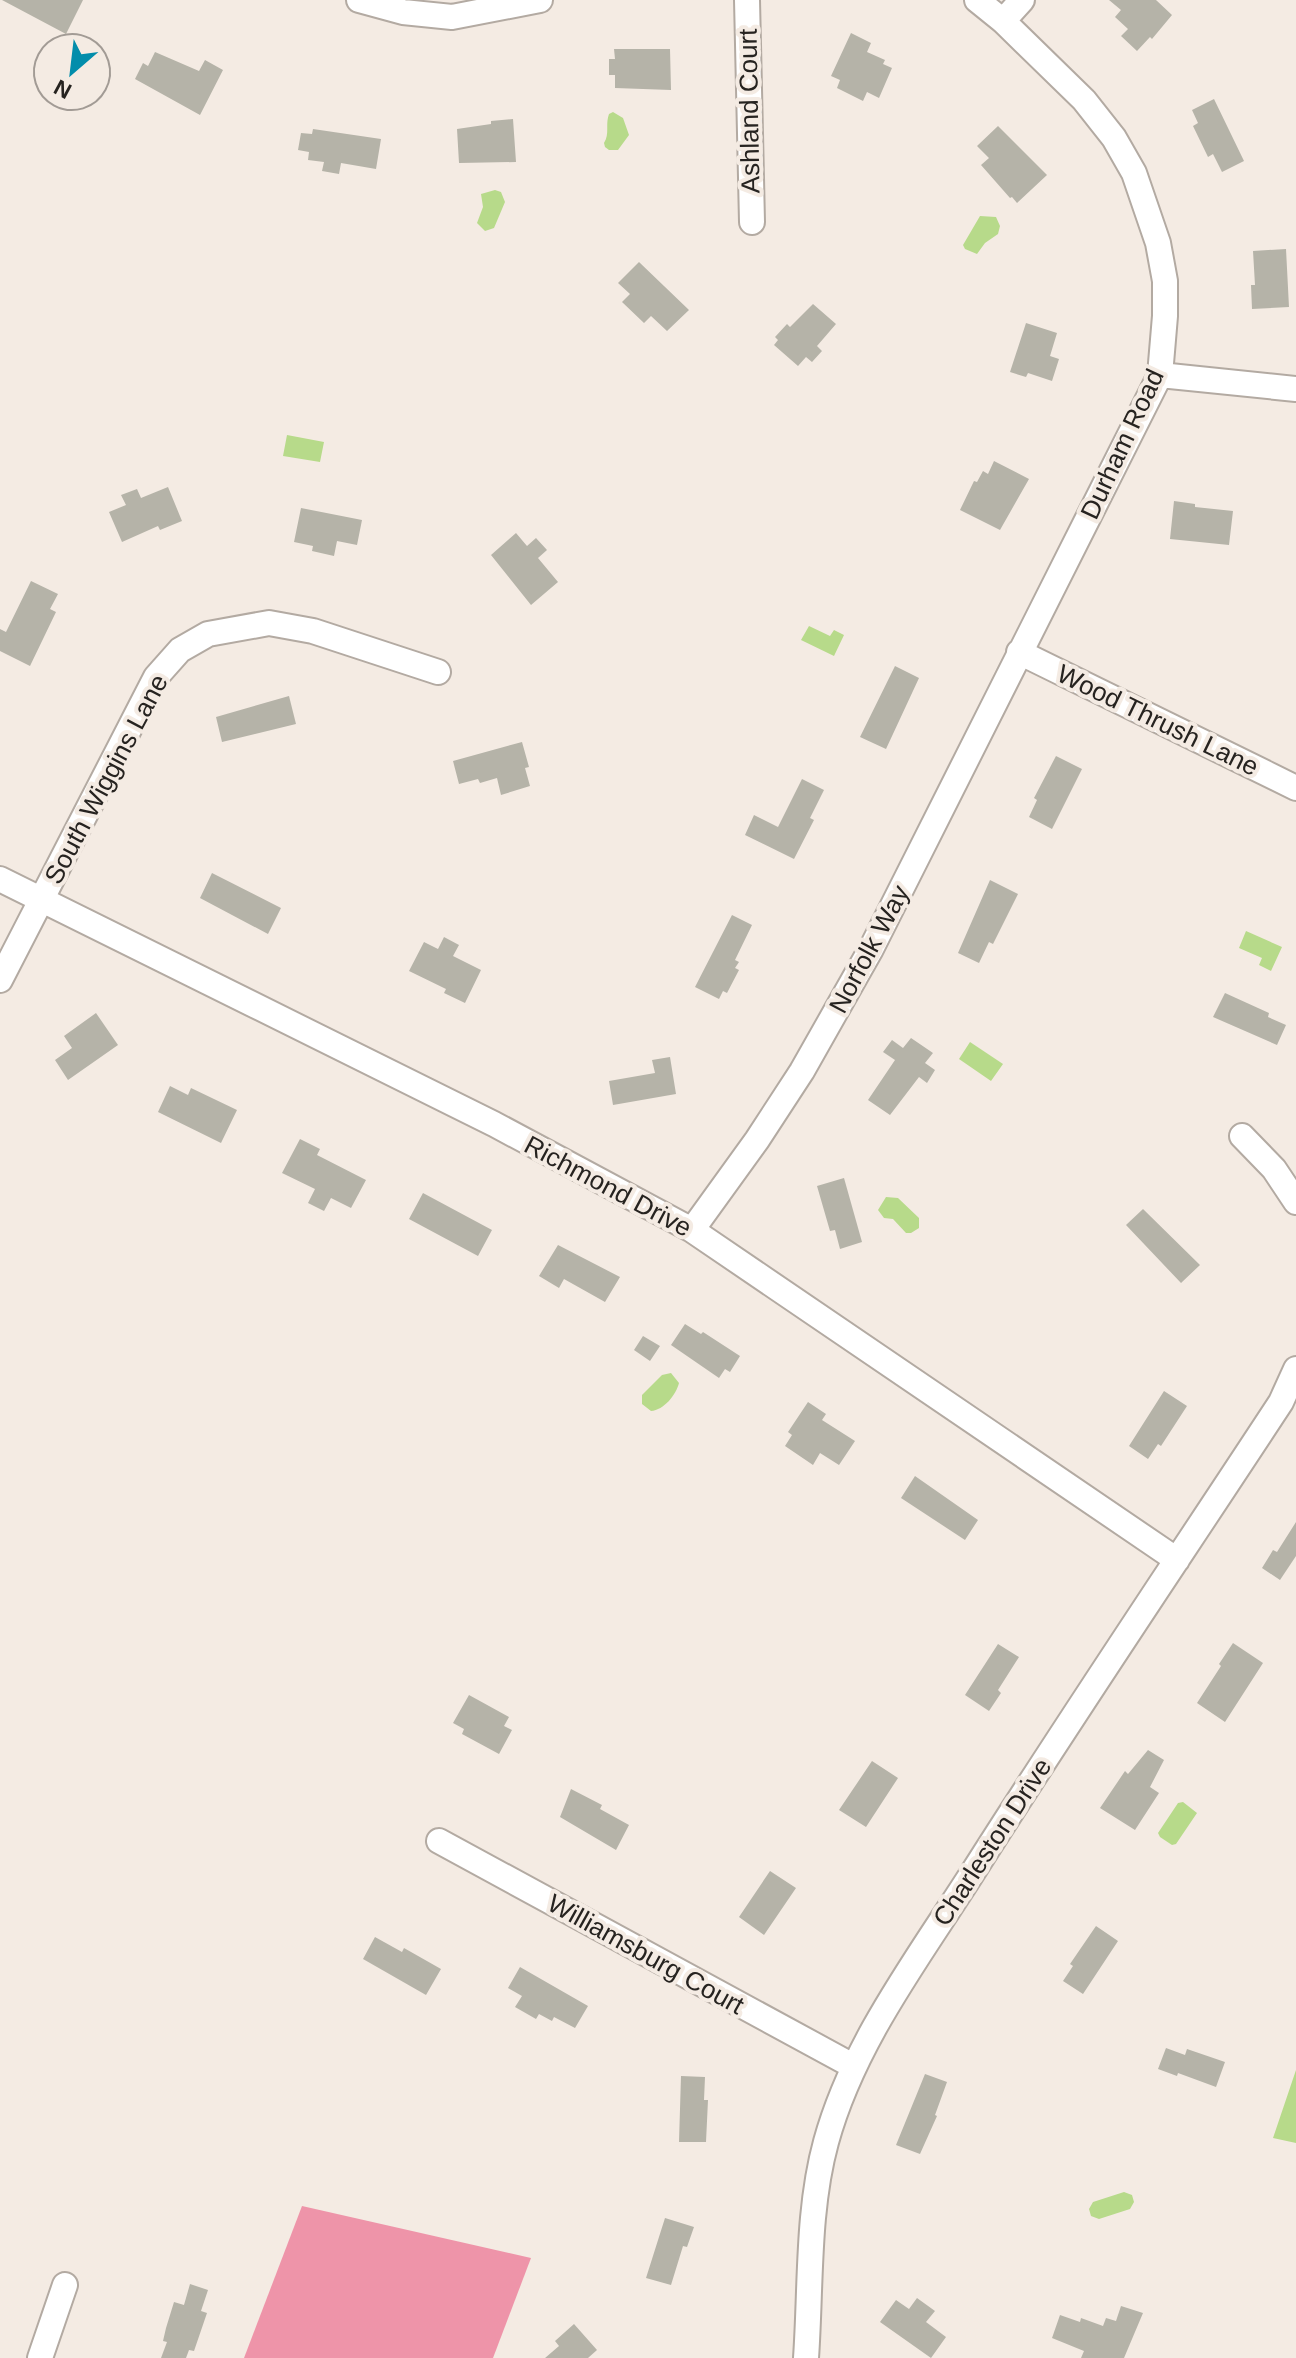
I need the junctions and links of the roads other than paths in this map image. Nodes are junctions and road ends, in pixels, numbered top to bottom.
1 (359, 0) edge
2 (540, 0) edge
3 (747, 0) edge
4 (977, 0) edge
5 (1022, 0) edge
6 (1003, 21) junction
7 (752, 222) dead end
8 (1160, 375) junction
9 (1296, 389) edge
10 (1019, 652) junction
11 (438, 672) dead end
12 (1296, 788) edge
13 (0, 879) edge
14 (42, 899) junction
15 (0, 980) edge
16 (1242, 1136) dead end
17 (1296, 1202) edge
18 (692, 1230) junction
19 (1296, 1369) edge
20 (1177, 1560) junction
21 (439, 1841) dead end
22 (853, 2066) junction
23 (65, 2285) dead end
24 (40, 2358) edge
25 (806, 2358) edge

1 - 2 street
3 - 7 street, Ashland Court
4 - 6 street, Durham Road
5 - 6 street
6 - 8 street, Durham Road
8 - 9 street
8 - 10 street, Durham Road
10 - 12 street, Wood Thrush Lane
10 - 18 street, Norfolk Way
11 - 14 street, South Wiggins Lane
13 - 14 street, Richmond Drive
14 - 15 street, South Wiggins Lane
14 - 18 street, Richmond Drive
16 - 17 street
18 - 20 street, Richmond Drive
19 - 20 street, Charleston Drive
20 - 22 street, Charleston Drive
21 - 22 street, Williamsburg Court
22 - 25 street, Charleston Drive
23 - 24 street

